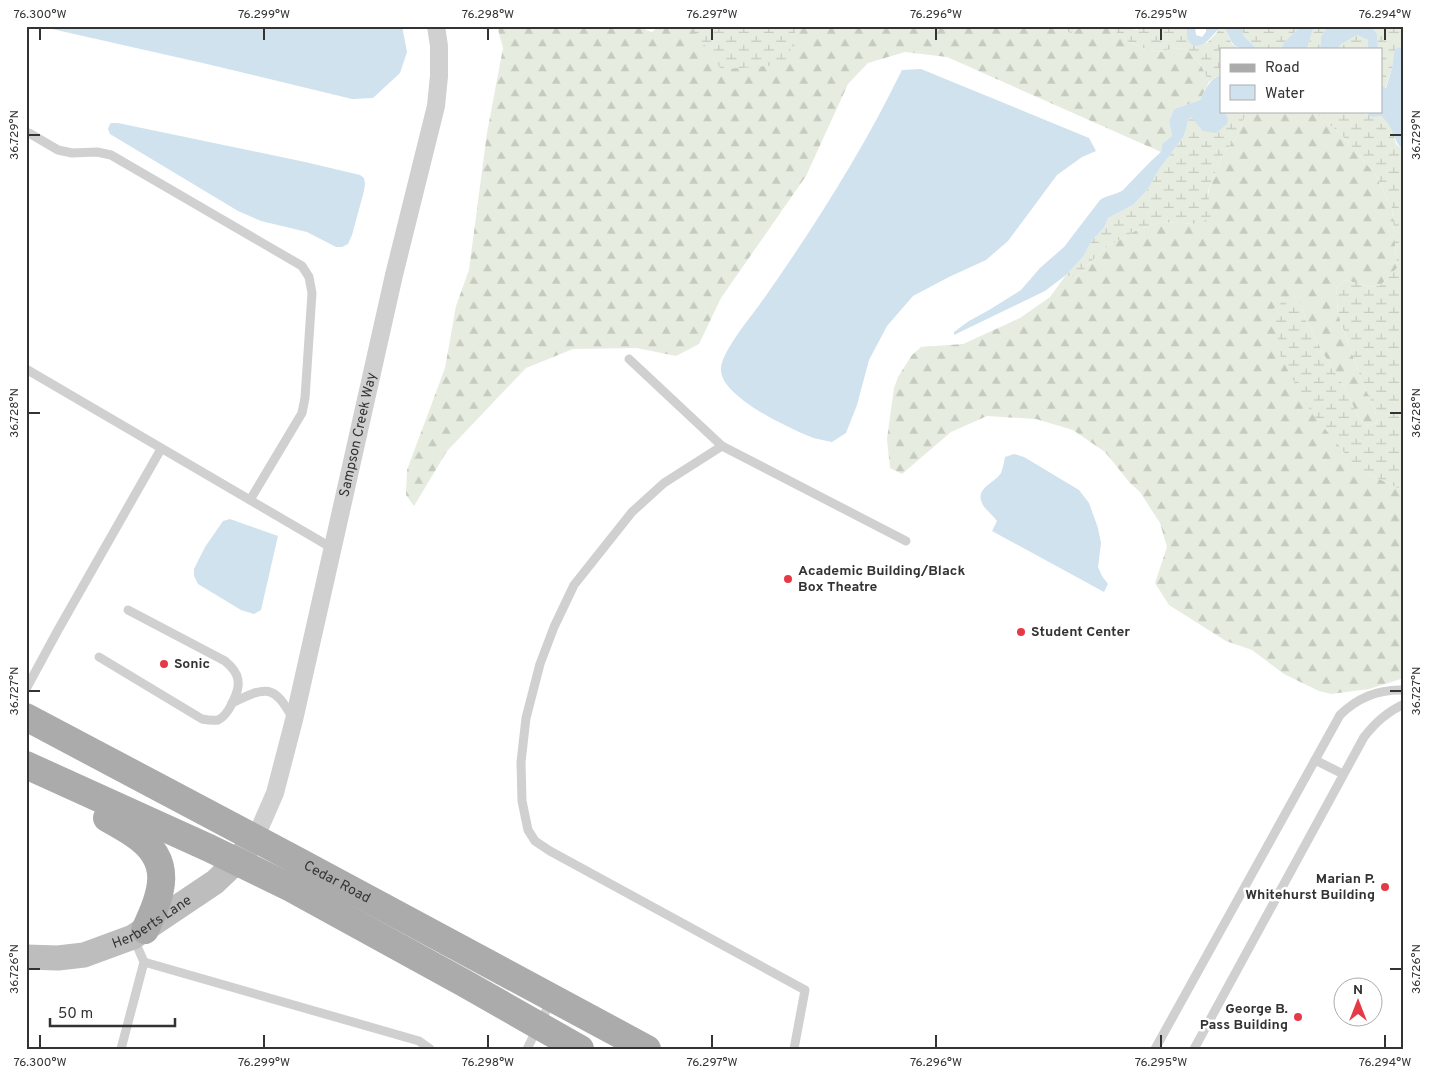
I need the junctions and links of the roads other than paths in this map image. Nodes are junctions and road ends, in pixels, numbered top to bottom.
1 (436, 26) edge
2 (29, 133) dead end
3 (629, 359) dead end
4 (26, 369) edge
5 (722, 446) junction
6 (161, 449) junction
7 (250, 500) junction
8 (906, 541) dead end
9 (332, 548) junction
10 (128, 610) dead end
11 (99, 658) dead end
12 (26, 689) edge
13 (1404, 690) edge
14 (232, 703) junction
15 (1404, 704) edge
16 (26, 717) edge
17 (294, 720) junction
18 (1315, 760) junction
19 (33, 768) edge
20 (1343, 774) junction
21 (255, 839) junction
22 (236, 862) junction
23 (139, 933) junction
24 (26, 957) edge
25 (144, 962) junction
26 (552, 999) junction
27 (533, 1037) edge
28 (122, 1049) edge
29 (430, 1049) edge
30 (580, 1049) edge
31 (647, 1049) edge
32 (794, 1049) edge
33 (1155, 1049) edge
34 (1194, 1049) edge

1 - 9 street, Sampson Creek Way
2 - 7 lane
3 - 5 lane
4 - 6 lane
5 - 8 lane
5 - 32 lane
6 - 7 lane
6 - 12 lane
7 - 9 lane
9 - 17 street, Sampson Creek Way
10 - 14 lane
11 - 14 lane
13 - 18 lane
14 - 17 lane
15 - 20 lane
16 - 21 main road, Cedar Road
17 - 21 street, Sampson Creek Way
18 - 20 lane
18 - 33 lane
19 - 22 main road, Cedar Road
19 - 23 main road
20 - 34 lane
21 - 22 street, Herberts Lane
21 - 26 main road, Cedar Road
22 - 23 street, Herberts Lane
22 - 27 main road, Cedar Road
23 - 24 street, Herberts Lane
23 - 25 lane
25 - 28 lane
25 - 29 lane
26 - 27 lane
26 - 31 main road, Cedar Road
27 - 30 main road, Cedar Road

